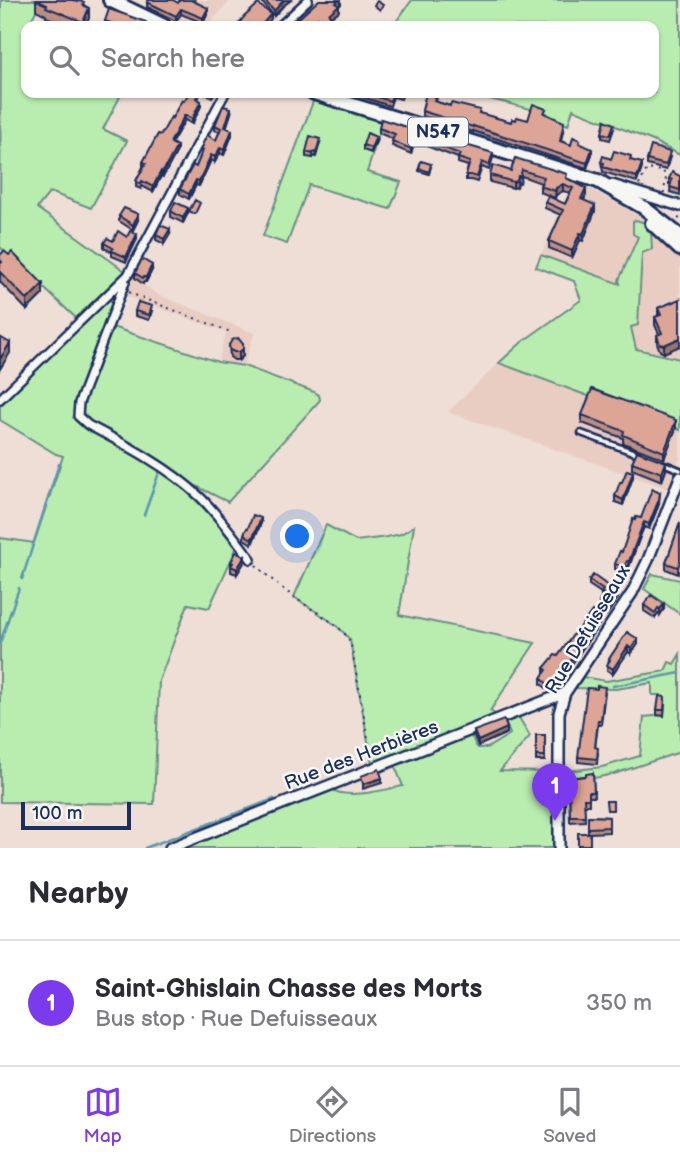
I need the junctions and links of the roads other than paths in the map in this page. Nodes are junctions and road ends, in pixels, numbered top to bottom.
1 (110, 0) edge
2 (308, 0) edge
3 (154, 21) edge
4 (285, 21) edge
5 (222, 98) edge
6 (330, 98) edge
7 (562, 170) junction
8 (598, 181) junction
9 (680, 206) edge
10 (661, 225) junction
11 (680, 236) edge
12 (680, 242) edge
13 (680, 249) edge
14 (128, 275) junction
15 (0, 400) edge
16 (580, 433) dead end
17 (639, 454) edge
18 (663, 463) edge
19 (680, 470) edge
20 (680, 477) edge
21 (251, 559) road end
22 (565, 694) junction
23 (170, 848) edge
24 (559, 848) edge

1 - 3 main road
2 - 4 street
5 - 14 street
6 - 7 main road, N547
7 - 8 main road, N547
7 - 10 main road, N547
8 - 9 street
8 - 10 main road, N547
10 - 11 main road, N547
10 - 12 lane
10 - 13 main road, N547
14 - 15 street
14 - 21 street
16 - 17 lane
18 - 19 lane
20 - 22 street, Rue Defuisseaux
22 - 23 street, Rue des Herbières
22 - 24 street, Rue Defuisseaux

